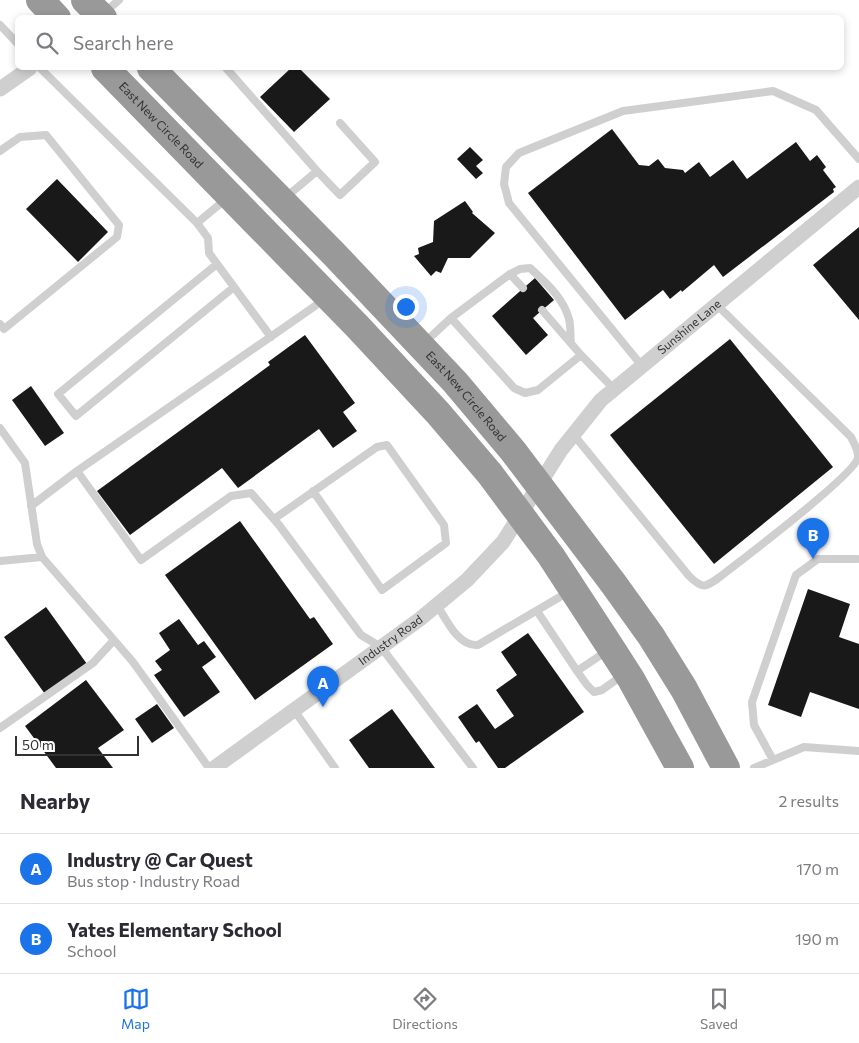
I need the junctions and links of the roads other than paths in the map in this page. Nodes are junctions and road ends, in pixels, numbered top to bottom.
1 (40, 0) edge
2 (54, 15) edge
3 (0, 25) edge
4 (15, 41) edge
5 (27, 70) edge
6 (42, 70) edge
7 (108, 70) edge
8 (153, 70) edge
9 (228, 70) edge
10 (0, 89) edge
11 (340, 123) dead end
12 (0, 151) edge
13 (859, 159) edge
14 (317, 171) junction
15 (859, 186) edge
16 (230, 195) junction
17 (282, 201) junction
18 (197, 223) junction
19 (218, 264) junction
20 (510, 274) junction
21 (234, 287) junction
22 (523, 288) dead end
23 (326, 294) junction
24 (716, 304) junction
25 (542, 310) dead end
26 (451, 318) junction
27 (0, 324) edge
28 (271, 337) junction
29 (571, 343) junction
30 (420, 346) junction
31 (581, 355) junction
32 (642, 366) junction
33 (614, 390) junction
34 (0, 428) edge
35 (573, 434) junction
36 (8, 438) junction
37 (0, 444) edge
38 (77, 471) junction
39 (539, 485) junction
40 (313, 491) junction
41 (31, 506) junction
42 (520, 515) junction
43 (274, 519) junction
44 (42, 557) junction
45 (857, 559) dead end
46 (0, 562) edge
47 (572, 589) junction
48 (437, 605) junction
49 (537, 611) junction
50 (114, 640) junction
51 (381, 647) junction
52 (611, 648) junction
53 (578, 670) junction
54 (626, 673) junction
55 (294, 710) junction
56 (0, 728) edge
57 (859, 751) edge
58 (773, 760) junction
59 (209, 768) edge
60 (214, 768) edge
61 (336, 768) edge
62 (473, 768) edge
63 (680, 768) edge
64 (726, 768) edge
65 (754, 768) edge

1 - 2 highway
3 - 4 lane
5 - 10 street
6 - 18 lane
7 - 16 highway, East New Circle Road
8 - 17 highway, East New Circle Road
9 - 14 lane
11 - 14 lane
12 - 27 lane
13 - 32 lane
14 - 17 lane
15 - 24 street, Sunshine Lane
16 - 18 lane
16 - 23 highway, East New Circle Road
17 - 30 highway, East New Circle Road
18 - 19 lane
19 - 21 lane
19 - 21 lane
20 - 22 lane
20 - 26 lane
20 - 29 lane
21 - 28 lane
23 - 28 lane
23 - 42 highway, East New Circle Road
24 - 32 street, Sunshine Lane
24 - 35 lane
25 - 29 lane
26 - 30 lane
26 - 31 lane
28 - 38 lane
29 - 31 lane
30 - 39 highway, East New Circle Road
31 - 33 lane
32 - 33 street, Sunshine Lane
33 - 35 street, Sunshine Lane
34 - 36 lane
35 - 39 street, Sunshine Lane
36 - 37 lane
36 - 41 lane
38 - 41 lane
38 - 43 lane
39 - 42 street, Industry Road
39 - 64 highway, East New Circle Road
40 - 40 lane
40 - 43 lane
41 - 44 lane
42 - 47 highway, East New Circle Road
42 - 48 street, Industry Road
43 - 51 lane
44 - 46 lane
44 - 50 lane
45 - 58 lane
47 - 49 lane
47 - 52 highway, East New Circle Road
48 - 49 lane
48 - 51 street, Industry Road
49 - 53 lane
50 - 56 lane
50 - 59 lane
51 - 55 street, Industry Road
51 - 62 lane
52 - 53 lane
52 - 54 highway, East New Circle Road
53 - 54 lane
54 - 63 highway, East New Circle Road
55 - 60 street, Industry Road
55 - 61 lane
57 - 58 lane
58 - 65 lane

